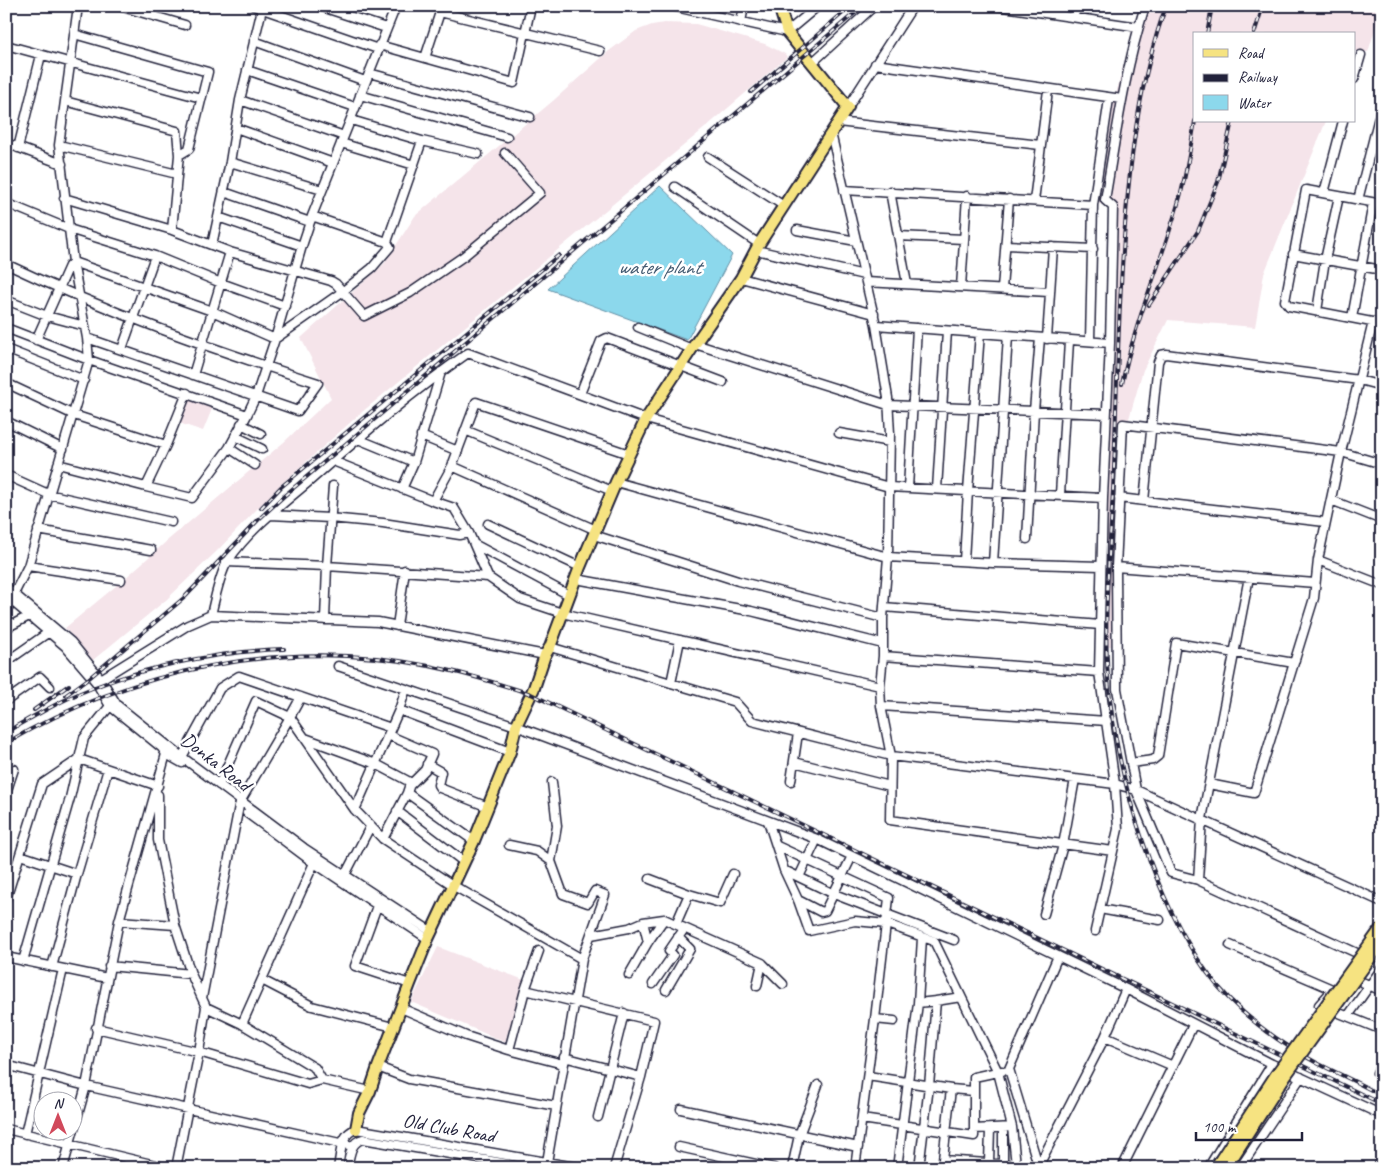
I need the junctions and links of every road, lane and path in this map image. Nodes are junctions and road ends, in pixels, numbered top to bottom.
1 (78, 6) edge
2 (119, 6) edge
3 (254, 6) edge
4 (319, 6) edge
5 (396, 6) edge
6 (531, 6) edge
7 (672, 6) edge
8 (744, 6) edge
9 (779, 6) edge
10 (818, 6) edge
11 (874, 6) edge
12 (912, 6) edge
13 (997, 6) edge
14 (1076, 6) edge
15 (1145, 6) edge
16 (262, 9) junction
17 (441, 9) edge
18 (707, 10) edge
19 (1074, 16) junction
20 (741, 22) junction
21 (185, 25) dead end
22 (1139, 27) junction
23 (386, 28) junction
24 (787, 32) junction
25 (74, 34) junction
26 (525, 34) junction
27 (254, 41) junction
28 (6, 45) edge
29 (379, 47) junction
30 (600, 51) dead end
31 (1361, 54) dead end
32 (41, 55) junction
33 (425, 58) junction
34 (70, 62) junction
35 (812, 63) junction
36 (875, 64) junction
37 (247, 70) junction
38 (1356, 72) edge
39 (369, 73) junction
40 (365, 81) junction
41 (1048, 90) junction
42 (360, 94) junction
43 (201, 98) junction
44 (1110, 98) junction
45 (1122, 99) junction
46 (240, 100) junction
47 (65, 101) junction
48 (355, 107) junction
49 (848, 107) junction
50 (1381, 110) edge
51 (530, 117) dead end
52 (351, 120) junction
53 (838, 122) junction
54 (1343, 122) edge
55 (236, 128) junction
56 (831, 133) junction
57 (507, 137) dead end
58 (342, 140) junction
59 (422, 141) junction
60 (6, 143) edge
61 (59, 145) junction
62 (1040, 145) junction
63 (18, 148) junction
64 (505, 153) dead end
65 (478, 154) dead end
66 (179, 155) junction
67 (708, 157) dead end
68 (230, 162) junction
69 (333, 163) junction
70 (62, 164) junction
71 (414, 165) junction
72 (178, 174) junction
73 (675, 187) dead end
74 (322, 190) junction
75 (844, 190) junction
76 (890, 191) junction
77 (224, 192) junction
78 (1324, 193) junction
79 (967, 196) junction
80 (1339, 196) junction
81 (64, 198) junction
82 (1009, 199) junction
83 (1358, 200) junction
84 (1034, 201) junction
85 (6, 203) edge
86 (1378, 203) edge
87 (1093, 204) junction
88 (784, 206) junction
89 (218, 217) junction
90 (311, 219) junction
91 (69, 229) junction
92 (172, 230) junction
93 (797, 230) dead end
94 (898, 236) junction
95 (964, 239) junction
96 (856, 241) junction
97 (387, 242) junction
98 (212, 245) junction
99 (1006, 245) junction
100 (302, 246) junction
101 (758, 247) junction
102 (1053, 247) junction
103 (1093, 249) junction
104 (230, 252) junction
105 (1293, 254) junction
106 (154, 256) junction
107 (1325, 260) junction
108 (73, 262) junction
109 (6, 264) edge
110 (1361, 266) junction
111 (1382, 270) edge
112 (296, 272) junction
113 (741, 278) junction
114 (865, 278) junction
115 (221, 283) junction
116 (907, 284) junction
117 (144, 287) junction
118 (961, 287) junction
119 (58, 288) junction
120 (1002, 289) junction
121 (342, 292) junction
122 (1049, 292) junction
123 (79, 297) junction
124 (6, 300) edge
125 (285, 306) junction
126 (212, 311) junction
127 (1317, 312) junction
128 (874, 314) junction
129 (47, 316) junction
130 (133, 318) junction
131 (1352, 318) junction
132 (1373, 322) junction
133 (1382, 324) edge
134 (876, 325) junction
135 (85, 326) junction
136 (638, 327) dead end
137 (6, 328) edge
138 (917, 328) junction
139 (947, 331) junction
140 (980, 333) junction
141 (1008, 336) junction
142 (87, 338) junction
143 (275, 338) junction
144 (1043, 339) junction
145 (36, 340) junction
146 (1069, 341) junction
147 (1090, 342) junction
148 (1110, 343) junction
149 (202, 344) junction
150 (693, 347) junction
151 (6, 349) edge
152 (122, 349) junction
153 (89, 360) junction
154 (266, 366) junction
155 (680, 366) junction
156 (442, 371) junction
157 (193, 375) junction
158 (84, 380) junction
159 (1359, 380) junction
160 (723, 382) dead end
161 (6, 383) edge
162 (1382, 386) edge
163 (187, 393) junction
164 (580, 394) junction
165 (256, 396) junction
166 (888, 405) junction
167 (913, 406) junction
168 (943, 406) junction
169 (974, 407) junction
170 (1003, 409) junction
171 (1034, 411) junction
172 (1064, 412) junction
173 (1106, 414) junction
174 (74, 415) junction
175 (247, 415) junction
176 (646, 419) junction
177 (6, 421) edge
178 (240, 424) junction
179 (1152, 428) junction
180 (465, 430) junction
181 (839, 433) dead end
182 (260, 434) dead end
183 (235, 436) junction
184 (421, 436) junction
185 (358, 439) junction
186 (890, 442) junction
187 (166, 445) junction
188 (229, 448) junction
189 (63, 449) junction
190 (262, 449) dead end
191 (458, 451) junction
192 (1341, 452) junction
193 (629, 454) junction
194 (333, 461) junction
195 (414, 462) junction
196 (58, 464) junction
197 (1382, 464) edge
198 (255, 465) dead end
199 (452, 466) junction
200 (6, 475) edge
201 (333, 486) dead end
202 (614, 486) junction
203 (146, 487) junction
204 (889, 487) junction
205 (908, 488) junction
206 (402, 489) junction
207 (937, 489) junction
208 (968, 491) junction
209 (998, 492) junction
210 (48, 494) junction
211 (1029, 494) junction
212 (1060, 496) junction
213 (1103, 498) junction
214 (1119, 498) junction
215 (1330, 500) junction
216 (433, 501) junction
217 (1144, 501) junction
218 (271, 515) junction
219 (330, 518) junction
220 (1382, 520) edge
221 (171, 522) dead end
222 (1325, 522) junction
223 (488, 524) dead end
224 (38, 530) junction
225 (469, 533) junction
226 (595, 533) junction
227 (1027, 538) dead end
228 (474, 544) junction
229 (151, 550) dead end
230 (888, 558) junction
231 (1318, 560) junction
232 (226, 562) junction
233 (964, 562) junction
234 (992, 563) junction
235 (28, 566) junction
236 (327, 566) junction
237 (1102, 566) junction
238 (580, 567) junction
239 (1116, 567) junction
240 (404, 570) junction
241 (488, 577) junction
242 (1249, 577) junction
243 (576, 579) junction
244 (121, 580) dead end
245 (1315, 583) junction
246 (1382, 585) edge
247 (6, 587) edge
248 (10, 595) edge
249 (569, 595) junction
250 (884, 607) junction
251 (562, 613) junction
252 (211, 615) junction
253 (29, 616) junction
254 (883, 618) junction
255 (325, 620) junction
256 (1100, 625) junction
257 (396, 626) junction
258 (6, 628) edge
259 (49, 632) junction
260 (680, 640) junction
261 (883, 644) junction
262 (547, 651) junction
263 (1234, 653) junction
264 (882, 656) junction
265 (6, 662) edge
266 (1294, 663) junction
267 (338, 666) dead end
268 (1099, 672) junction
269 (101, 679) junction
270 (672, 683) junction
271 (880, 686) junction
272 (50, 687) dead end
273 (406, 689) junction
274 (301, 697) junction
275 (6, 701) edge
276 (110, 706) junction
277 (880, 706) junction
278 (399, 710) junction
279 (290, 717) junction
280 (1106, 721) junction
281 (516, 726) junction
282 (389, 732) junction
283 (798, 733) junction
284 (305, 738) junction
285 (510, 752) junction
286 (166, 754) junction
287 (891, 756) junction
288 (182, 758) junction
289 (79, 759) junction
290 (794, 762) junction
291 (1131, 763) junction
292 (376, 764) junction
293 (428, 764) junction
294 (14, 769) dead end
295 (108, 769) junction
296 (1074, 779) junction
297 (791, 781) dead end
298 (552, 782) dead end
299 (1115, 784) junction
300 (1209, 784) junction
301 (219, 785) junction
302 (158, 786) junction
303 (890, 786) junction
304 (408, 790) junction
305 (1136, 790) junction
306 (6, 793) edge
307 (240, 804) junction
308 (488, 807) junction
309 (355, 810) junction
310 (396, 811) junction
311 (1202, 819) junction
312 (768, 820) junction
313 (370, 827) junction
314 (383, 839) junction
315 (817, 839) junction
316 (474, 841) junction
317 (509, 845) dead end
318 (1063, 845) junction
319 (777, 846) junction
320 (1113, 851) junction
321 (20, 855) junction
322 (852, 856) junction
323 (808, 861) junction
324 (464, 862) junction
325 (551, 862) junction
326 (314, 863) junction
327 (51, 866) junction
328 (784, 870) junction
329 (77, 874) junction
330 (733, 874) dead end
331 (345, 875) junction
332 (799, 877) junction
333 (843, 878) junction
334 (650, 879) dead end
335 (1198, 880) junction
336 (454, 886) junction
337 (689, 894) junction
338 (834, 894) junction
339 (6, 899) edge
340 (798, 900) junction
341 (1382, 902) edge
342 (377, 906) junction
343 (1100, 909) junction
344 (1044, 914) dead end
345 (888, 915) junction
346 (664, 919) junction
347 (1160, 920) dead end
348 (119, 921) junction
349 (1382, 921) edge
350 (643, 922) junction
351 (676, 924) junction
352 (886, 924) junction
353 (175, 926) junction
354 (1382, 927) edge
355 (684, 928) junction
356 (1095, 931) dead end
357 (590, 935) junction
358 (430, 936) junction
359 (678, 937) junction
360 (922, 938) junction
361 (954, 940) dead end
362 (648, 942) junction
363 (1382, 942) edge
364 (1230, 945) dead end
365 (539, 951) dead end
366 (1359, 954) junction
367 (1058, 956) junction
368 (6, 957) edge
369 (582, 959) junction
370 (23, 961) junction
371 (762, 963) junction
372 (110, 966) junction
373 (52, 967) junction
374 (1382, 968) edge
375 (64, 969) junction
376 (191, 974) junction
377 (1344, 974) junction
378 (629, 976) dead end
379 (107, 978) junction
380 (262, 980) junction
381 (410, 984) junction
382 (653, 984) dead end
383 (783, 984) dead end
384 (756, 986) dead end
385 (1369, 987) junction
386 (1126, 989) junction
387 (1332, 989) junction
388 (524, 990) junction
389 (666, 990) dead end
390 (1382, 992) edge
391 (202, 998) junction
392 (961, 998) junction
393 (936, 1001) junction
394 (575, 1002) junction
395 (918, 1003) junction
396 (206, 1007) junction
397 (401, 1008) junction
398 (624, 1013) junction
399 (1348, 1016) junction
400 (875, 1019) junction
401 (894, 1021) dead end
402 (242, 1024) junction
403 (1193, 1025) junction
404 (393, 1027) junction
405 (96, 1028) junction
406 (1382, 1030) edge
407 (1105, 1037) junction
408 (509, 1050) junction
409 (199, 1052) junction
410 (564, 1061) junction
411 (1382, 1062) edge
412 (1272, 1064) junction
413 (6, 1065) edge
414 (1173, 1066) junction
415 (378, 1067) junction
416 (610, 1069) junction
417 (1009, 1069) junction
418 (998, 1072) junction
419 (40, 1074) junction
420 (1382, 1075) edge
421 (868, 1076) junction
422 (641, 1077) junction
423 (1301, 1077) junction
424 (322, 1080) junction
425 (908, 1083) junction
426 (818, 1085) dead end
427 (86, 1086) junction
428 (929, 1086) junction
429 (951, 1089) junction
430 (370, 1091) junction
431 (974, 1091) junction
432 (556, 1106) junction
433 (189, 1108) junction
434 (681, 1109) dead end
435 (1382, 1115) edge
436 (598, 1117) dead end
437 (862, 1119) junction
438 (902, 1126) junction
439 (1012, 1127) junction
440 (974, 1128) junction
441 (990, 1128) junction
442 (1003, 1128) junction
443 (6, 1129) edge
444 (356, 1129) junction
445 (924, 1129) junction
446 (946, 1132) junction
447 (26, 1134) junction
448 (799, 1135) junction
449 (343, 1142) junction
450 (70, 1144) junction
451 (353, 1146) junction
452 (858, 1146) junction
453 (680, 1147) dead end
454 (943, 1164) edge
455 (988, 1164) junction
456 (1003, 1164) junction
457 (547, 1165) edge
458 (1016, 1165) junction
459 (1212, 1166) edge
460 (1039, 1167) edge
461 (63, 1168) edge
462 (168, 1168) edge
463 (176, 1168) edge
464 (338, 1168) edge
465 (347, 1168) edge
466 (531, 1168) edge
467 (581, 1168) edge
468 (614, 1168) edge
469 (774, 1168) edge
470 (792, 1168) edge
471 (855, 1168) edge
472 (897, 1168) edge
473 (919, 1168) edge
474 (1122, 1168) edge
475 (1226, 1168) edge
476 (1240, 1168) edge

1 - 25 street
2 - 21 street
3 - 16 street
4 - 23 street
5 - 23 street
6 - 26 street
7 - 18 street
8 - 20 street
9 - 24 main road
10 - 24 street
11 - 35 street
12 - 36 street
13 - 19 street
14 - 19 street
15 - 22 street
16 - 27 street
16 - 29 street
17 - 26 street
17 - 33 street
18 - 20 street
19 - 22 street
20 - 24 street
22 - 45 street
23 - 29 street
24 - 35 main road
25 - 34 street
25 - 43 street
26 - 30 street
26 - 33 street
27 - 37 street
27 - 40 street
28 - 32 street
29 - 33 street
29 - 39 street
31 - 38 street
32 - 34 street
32 - 63 street
34 - 43 street
34 - 47 street
35 - 49 main road
36 - 41 street
36 - 49 street
37 - 46 street
37 - 48 street
39 - 40 street
39 - 51 street
40 - 42 street
41 - 44 street
41 - 62 street
42 - 48 street
42 - 57 street
43 - 66 street
44 - 45 street
44 - 87 street
45 - 148 street
46 - 55 street
46 - 58 street
47 - 61 street
47 - 66 street
48 - 52 street
49 - 53 main road
50 - 83 street
52 - 58 street
52 - 59 street
53 - 56 main road
53 - 62 street
54 - 78 street
55 - 68 street
55 - 69 street
56 - 75 street
56 - 88 main road
58 - 69 street
58 - 71 street
59 - 65 street
59 - 71 street
60 - 63 street
61 - 70 street
61 - 72 street
62 - 84 street
63 - 70 street
64 - 121 street
66 - 72 street
67 - 88 street
68 - 74 street
68 - 77 street
69 - 74 street
70 - 81 street
71 - 97 street
72 - 92 street
73 - 101 street
74 - 90 street
75 - 76 street
75 - 96 street
76 - 79 street
76 - 94 street
77 - 89 street
77 - 90 street
78 - 80 street
78 - 105 street
79 - 82 street
79 - 95 street
80 - 83 street
80 - 107 street
81 - 91 street
81 - 92 street
82 - 84 street
82 - 99 street
83 - 86 street
84 - 87 street
85 - 91 street
86 - 110 street
87 - 103 street
88 - 101 main road
89 - 98 street
89 - 100 street
90 - 97 street
90 - 100 street
91 - 106 street
91 - 108 street
92 - 98 street
93 - 96 street
94 - 95 street
94 - 116 street
95 - 118 street
96 - 114 street
97 - 121 street
98 - 104 street
99 - 102 street
99 - 120 street
100 - 112 street
101 - 113 main road
101 - 114 street
102 - 103 street
102 - 122 street
103 - 147 street
104 - 112 street
104 - 115 street
105 - 107 street
105 - 127 street
106 - 115 street
106 - 117 street
107 - 110 street
107 - 127 street
108 - 117 street
108 - 119 street
108 - 123 street
109 - 119 street
110 - 111 street
110 - 131 street
112 - 121 street
112 - 125 street
113 - 128 street
113 - 150 main road
114 - 116 street
114 - 128 street
115 - 125 street
115 - 126 street
116 - 118 street
117 - 126 street
117 - 130 street
118 - 120 street
119 - 123 street
119 - 129 street
120 - 122 street
121 - 143 street
122 - 144 street
123 - 130 street
123 - 135 street
124 - 129 street
125 - 143 street
126 - 143 street
126 - 149 street
127 - 131 street
128 - 134 street
129 - 135 street
129 - 145 street
130 - 149 street
130 - 152 street
131 - 132 street
132 - 133 street
132 - 159 street
134 - 138 street
134 - 166 street
135 - 142 street
136 - 150 street
137 - 145 street
138 - 139 street
138 - 167 street
139 - 140 street
139 - 168 street
140 - 141 street
140 - 169 street
141 - 144 street
141 - 170 street
142 - 152 street
142 - 153 street
143 - 154 street
144 - 146 street
144 - 171 street
145 - 153 street
146 - 147 street
146 - 172 street
147 - 148 street
148 - 173 street
149 - 154 street
149 - 157 street
150 - 155 main road
150 - 166 street
151 - 158 street
152 - 157 street
153 - 158 street
153 - 163 street
154 - 165 street
154 - 165 street
155 - 160 street
155 - 164 street
155 - 176 main road
156 - 164 street
156 - 184 street
156 - 185 street
157 - 165 street
158 - 174 street
159 - 162 street
159 - 179 street
159 - 192 street
161 - 174 street
163 - 175 street
163 - 187 street
164 - 176 street
165 - 175 street
166 - 167 street
166 - 186 street
167 - 168 street
167 - 205 street
168 - 169 street
168 - 207 street
169 - 170 street
169 - 208 street
170 - 171 street
170 - 209 street
171 - 172 street
171 - 211 street
172 - 173 street
172 - 212 street
173 - 213 street
174 - 187 street
174 - 189 street
175 - 178 street
176 - 193 main road
176 - 204 street
177 - 189 street
178 - 182 street
178 - 183 street
179 - 192 street
179 - 214 street
179 - 217 street
180 - 191 street
180 - 193 street
180 - 202 street
181 - 186 street
183 - 188 street
183 - 190 street
184 - 191 street
184 - 195 street
185 - 194 street
185 - 195 street
186 - 204 street
187 - 203 street
188 - 198 street
188 - 203 street
189 - 196 street
191 - 199 street
192 - 197 street
192 - 215 street
193 - 202 main road
194 - 206 street
194 - 218 street
195 - 206 street
196 - 203 street
196 - 210 street
199 - 216 street
199 - 226 street
200 - 210 street
201 - 219 street
202 - 226 main road
202 - 230 street
204 - 205 street
204 - 230 street
205 - 207 street
206 - 216 street
207 - 208 street
208 - 209 street
208 - 233 street
209 - 211 street
209 - 234 street
210 - 221 street
210 - 224 street
211 - 212 street
211 - 227 street
212 - 213 street
213 - 237 street
214 - 217 street
214 - 239 street
215 - 220 street
215 - 222 street
216 - 225 street
217 - 222 street
218 - 219 street
218 - 232 street
219 - 225 street
219 - 236 street
222 - 231 street
223 - 238 street
224 - 229 street
224 - 235 street
225 - 228 street
226 - 238 main road
226 - 254 street
228 - 241 street
228 - 249 street
230 - 233 street
230 - 250 street
231 - 245 street
231 - 246 street
232 - 236 street
232 - 252 street
233 - 234 street
234 - 237 street
235 - 244 street
235 - 248 street
236 - 240 street
236 - 255 street
237 - 256 street
238 - 243 main road
239 - 242 street
239 - 291 street
240 - 241 street
240 - 257 street
241 - 251 street
242 - 245 street
242 - 263 street
243 - 249 main road
243 - 261 street
245 - 266 street
247 - 248 street, Donka Road
248 - 253 street, Donka Road
248 - 269 street, Donka Road
249 - 251 main road
250 - 254 street
250 - 256 street
251 - 260 street
251 - 262 main road
252 - 255 street
252 - 269 street
253 - 258 street
253 - 259 street, Donka Road
254 - 261 street
255 - 257 street
256 - 268 street
257 - 262 street
259 - 265 street
259 - 276 street, Donka Road
260 - 270 street
260 - 271 street
261 - 264 street
262 - 270 street
262 - 281 main road
263 - 266 street
263 - 291 street
263 - 300 street
264 - 268 street
264 - 271 street
266 - 300 street
267 - 273 street
268 - 280 street
269 - 288 street, Donka Road
270 - 283 street
271 - 277 street
272 - 275 street
273 - 278 street
273 - 281 street
274 - 279 street
274 - 282 street
274 - 288 street
276 - 286 street, Donka Road
276 - 289 street
277 - 280 street
277 - 287 street
278 - 282 street
278 - 285 street
279 - 284 street
279 - 301 street
279 - 307 street
280 - 299 street
281 - 285 main road
281 - 312 street
282 - 292 street
282 - 293 street
283 - 287 street
283 - 290 street
284 - 292 street
284 - 309 street
285 - 308 main road
286 - 302 street
286 - 307 street, Donka Road
287 - 296 street
287 - 303 street
288 - 301 street, Donka Road
289 - 295 street
289 - 321 street
289 - 327 street
290 - 297 street
290 - 303 street
291 - 305 street
292 - 304 street
292 - 309 street
293 - 304 street
293 - 308 street
294 - 306 street
295 - 302 street
295 - 329 street
296 - 299 street
296 - 318 street
298 - 325 street
299 - 305 street
299 - 320 street
300 - 311 street
301 - 307 street, Donka Road
302 - 348 street
302 - 353 street
303 - 318 street
304 - 310 street
304 - 316 street
305 - 311 street
305 - 335 street
307 - 326 street, Donka Road
307 - 331 street, Donka Road
307 - 391 street
308 - 316 main road
309 - 313 street
310 - 314 street
310 - 324 street
311 - 335 street
311 - 341 street
312 - 315 street
312 - 319 street
313 - 314 street
313 - 331 street
314 - 336 street
315 - 322 street
315 - 323 street
316 - 324 main road
317 - 325 street
318 - 320 street
318 - 344 street
319 - 323 street
319 - 328 street
320 - 343 street
321 - 327 street
321 - 339 street
322 - 333 street
322 - 367 street
323 - 332 street
323 - 333 street
324 - 336 main road
325 - 357 street
326 - 342 street, Donka Road
326 - 380 street
327 - 329 street
327 - 370 street
328 - 332 street
328 - 340 street
329 - 373 street
330 - 337 street
331 - 358 street, Donka Road
332 - 338 street
333 - 338 street
333 - 345 street
334 - 337 street
335 - 366 street
336 - 358 main road
336 - 369 street
337 - 351 street
338 - 340 street
338 - 345 street
340 - 352 street
342 - 358 street, Donka Road
342 - 381 street
343 - 347 street
343 - 356 street
345 - 352 street
345 - 361 street
346 - 350 street
346 - 351 street
346 - 362 street
348 - 353 street
348 - 372 street
349 - 366 street
350 - 357 street
350 - 362 street
351 - 355 street
352 - 360 street
352 - 400 street
353 - 376 street
354 - 459 main road, bridge
355 - 359 street
355 - 371 street
357 - 369 street
358 - 381 main road
359 - 382 street
359 - 389 street
360 - 392 street
360 - 395 street
362 - 378 street
363 - 475 main road, bridge
364 - 387 street
365 - 388 street
366 - 377 street
367 - 386 street
367 - 417 street
368 - 370 street
369 - 394 street
370 - 373 street
371 - 383 street
371 - 384 street
372 - 376 street
372 - 379 street
373 - 375 street
374 - 385 street
375 - 379 street
375 - 419 street
376 - 391 street
377 - 385 street
377 - 387 street
379 - 405 street
380 - 402 street
380 - 404 street
381 - 397 main road
385 - 390 street
385 - 399 street
386 - 403 street
386 - 407 street
387 - 399 street
388 - 394 street
388 - 408 street
391 - 396 street
392 - 393 street
392 - 418 street
393 - 395 street
393 - 428 street
394 - 398 street
394 - 410 street
395 - 425 street
396 - 402 street
396 - 409 street
397 - 404 main road
397 - 408 street
398 - 416 street
398 - 422 street
399 - 406 street
400 - 401 street
400 - 421 street
402 - 424 street
403 - 412 street
403 - 414 street
404 - 415 main road
405 - 409 street
405 - 427 street
407 - 414 street
407 - 460 street
408 - 410 street
409 - 424 street
409 - 433 street
410 - 416 street
410 - 432 street
411 - 420 street
412 - 423 street
412 - 459 street
413 - 419 street
414 - 474 street
415 - 430 main road
415 - 432 street
416 - 422 street
416 - 436 street
417 - 418 street
417 - 460 street
418 - 431 street
418 - 439 street
419 - 427 street
419 - 447 street
421 - 425 street
421 - 437 street
422 - 468 street
423 - 435 street
423 - 476 street
424 - 430 street
425 - 428 street
425 - 438 street
426 - 448 street
427 - 433 street
427 - 450 street
428 - 429 street
428 - 445 street
429 - 431 street
429 - 446 street
430 - 444 main road
431 - 440 street
432 - 457 street
433 - 449 street
433 - 463 street
434 - 448 street
437 - 438 street
437 - 452 street
438 - 445 street
438 - 472 street
439 - 442 street
439 - 458 street
440 - 441 street
440 - 446 street
441 - 442 street
441 - 455 street
442 - 456 street
443 - 447 street
444 - 449 street
444 - 457 street, Old Club Road
445 - 446 street
445 - 473 street
446 - 454 street
447 - 450 street
448 - 452 street
448 - 470 street
449 - 451 street
449 - 464 street
450 - 461 street
450 - 462 street
451 - 465 street
451 - 466 street, Old Club Road
452 - 471 street
453 - 469 street
454 - 455 street
455 - 456 street
456 - 458 street
457 - 467 street, Old Club Road
458 - 460 street
459 - 475 street

